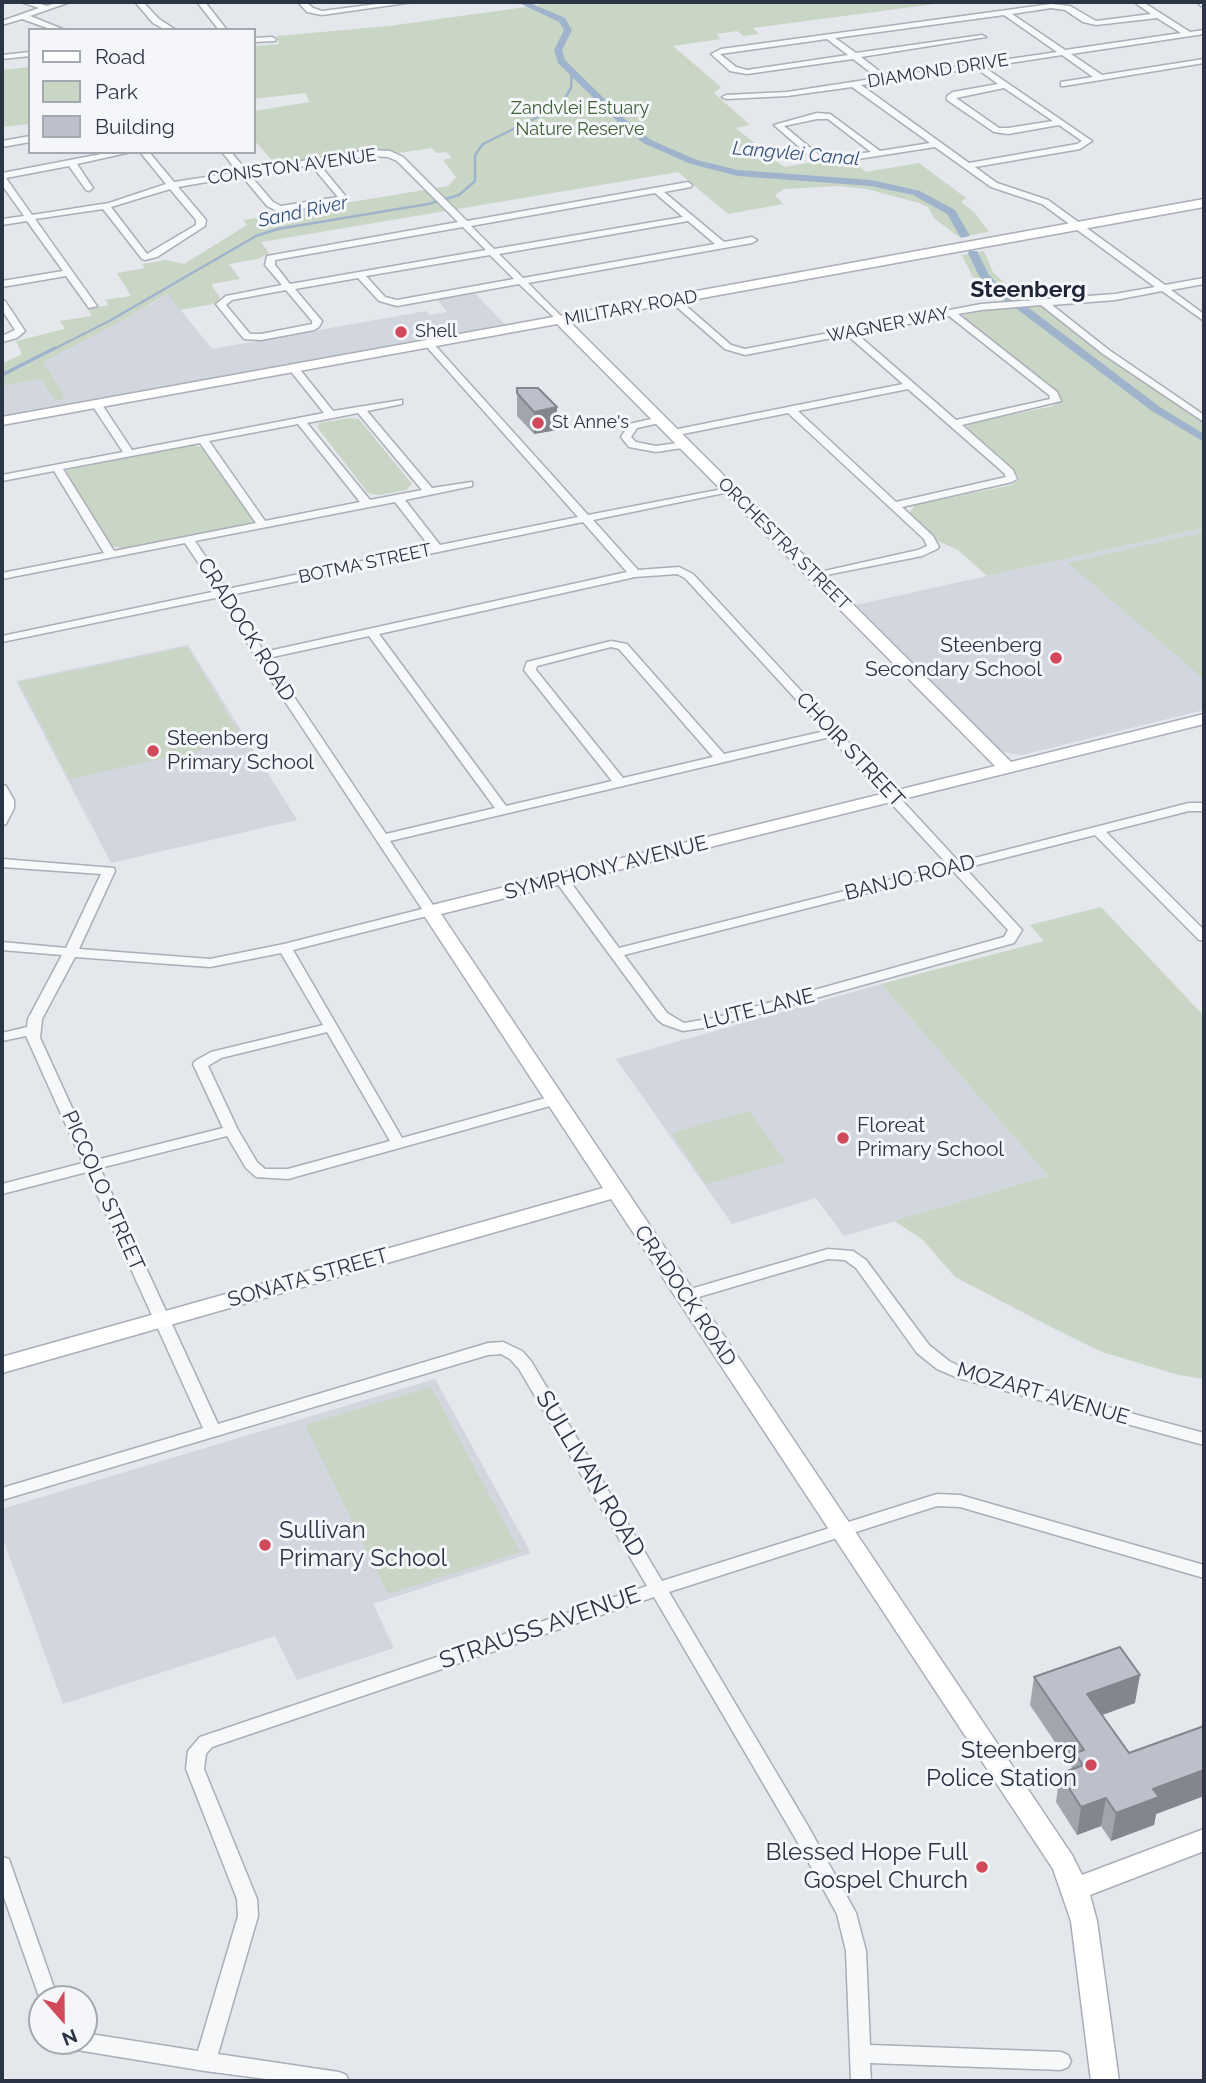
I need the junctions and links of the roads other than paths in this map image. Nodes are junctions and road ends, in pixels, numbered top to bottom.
1 (25, 2) edge
2 (66, 2) edge
3 (141, 2) edge
4 (201, 2) edge
5 (302, 2) edge
6 (402, 2) edge
7 (409, 2) edge
8 (1138, 2) edge
9 (46, 8) junction
10 (1005, 12) junction
11 (1159, 15) junction
12 (24, 16) junction
13 (960, 19) junction
14 (2, 23) edge
15 (56, 28) edge
16 (168, 28) edge
17 (221, 28) edge
18 (1204, 32) edge
19 (1188, 34) junction
20 (828, 36) junction
21 (256, 40) edge
22 (272, 40) dead end
23 (1061, 51) junction
24 (28, 54) edge
25 (852, 56) junction
26 (2, 57) edge
27 (1204, 61) edge
28 (976, 65) junction
29 (1100, 78) junction
30 (885, 79) junction
31 (853, 84) junction
32 (1064, 84) dead end
33 (1006, 85) junction
34 (726, 97) dead end
35 (1061, 122) junction
36 (28, 139) edge
37 (2, 144) edge
38 (936, 144) junction
39 (117, 154) edge
40 (146, 154) edge
41 (228, 154) edge
42 (879, 154) junction
43 (72, 163) junction
44 (314, 163) junction
45 (966, 166) junction
46 (244, 174) junction
47 (2, 177) edge
48 (173, 185) junction
49 (688, 185) dead end
50 (89, 188) dead end
51 (658, 191) junction
52 (1204, 202) edge
53 (105, 206) junction
54 (1185, 206) junction
55 (29, 218) junction
56 (690, 218) junction
57 (1204, 219) edge
58 (2, 222) edge
59 (464, 223) junction
60 (1077, 226) junction
61 (179, 239) junction
62 (752, 240) dead end
63 (156, 242) dead end
64 (145, 244) dead end
65 (134, 245) junction
66 (722, 245) junction
67 (492, 252) junction
68 (68, 273) junction
69 (360, 275) junction
70 (521, 281) junction
71 (1204, 281) edge
72 (2, 284) edge
73 (288, 287) junction
74 (1161, 289) junction
75 (674, 300) junction
76 (1042, 302) junction
77 (2, 303) edge
78 (92, 306) dead end
79 (951, 313) junction
80 (1204, 318) edge
81 (560, 320) junction
82 (850, 333) junction
83 (2, 339) edge
84 (429, 344) junction
85 (294, 369) junction
86 (910, 386) junction
87 (398, 402) dead end
88 (97, 405) junction
89 (362, 410) junction
90 (791, 410) junction
91 (331, 416) junction
92 (1204, 419) edge
93 (660, 420) junction
94 (2, 422) edge
95 (301, 422) junction
96 (954, 424) junction
97 (673, 433) junction
98 (203, 440) junction
99 (685, 445) junction
100 (130, 454) junction
101 (57, 468) junction
102 (2, 478) edge
103 (468, 484) dead end
104 (729, 489) junction
105 (429, 491) junction
106 (398, 498) junction
107 (367, 503) junction
108 (895, 505) junction
109 (584, 519) junction
110 (262, 524) junction
111 (188, 539) junction
112 (437, 549) junction
113 (111, 555) junction
114 (635, 574) junction
115 (2, 576) edge
116 (815, 576) junction
117 (224, 594) junction
118 (372, 632) junction
119 (2, 639) edge
120 (261, 656) junction
121 (1204, 719) edge
122 (834, 732) junction
123 (722, 759) junction
124 (1007, 768) junction
125 (620, 783) junction
126 (2, 789) edge
127 (893, 797) junction
128 (1204, 807) edge
129 (503, 810) junction
130 (2, 821) edge
131 (1098, 831) junction
132 (382, 839) junction
133 (2, 863) edge
134 (957, 866) junction
135 (561, 879) junction
136 (430, 911) junction
137 (1015, 930) joint
138 (1204, 937) edge
139 (2, 946) edge
140 (285, 948) junction
141 (71, 952) junction
142 (616, 953) junction
143 (331, 1027) junction
144 (32, 1030) junction
145 (2, 1037) edge
146 (555, 1100) junction
147 (231, 1130) junction
148 (398, 1143) junction
149 (92, 1166) junction
150 (2, 1189) edge
151 (615, 1191) junction
152 (685, 1296) junction
153 (162, 1319) junction
154 (2, 1365) edge
155 (213, 1431) junction
156 (1204, 1439) edge
157 (2, 1494) edge
158 (841, 1530) junction
159 (1204, 1571) edge
160 (658, 1589) junction
161 (1204, 1840) edge
162 (2, 1865) edge
163 (1075, 1889) junction
164 (43, 1985) edge
165 (98, 2044) edge
166 (860, 2054) junction
167 (1061, 2061) dead end
168 (205, 2062) junction
169 (340, 2081) edge
170 (862, 2081) edge
171 (1105, 2081) edge

1 - 9 street
2 - 9 street
3 - 16 street
4 - 17 street
5 - 6 street
6 - 7 street
8 - 11 street
9 - 12 street
10 - 11 street
10 - 13 street
10 - 23 street
11 - 19 street
12 - 14 street
12 - 15 street
13 - 20 street
13 - 25 street
18 - 19 street, DIAMOND DRIVE
19 - 23 street, DIAMOND DRIVE
20 - 25 street
20 - 25 street
21 - 22 street
23 - 28 street, DIAMOND DRIVE
23 - 29 street
24 - 26 street
25 - 30 street
27 - 29 street
28 - 30 street, DIAMOND DRIVE
28 - 33 street
29 - 32 street
30 - 31 street, DIAMOND DRIVE
31 - 34 street
31 - 38 street, DIAMOND DRIVE
33 - 35 street
33 - 35 street
35 - 45 street
36 - 37 street
38 - 42 street
38 - 45 street, DIAMOND DRIVE
39 - 43 street
40 - 48 street
41 - 46 street
42 - 42 street
43 - 47 street
43 - 50 street
44 - 46 street, CONISTON AVENUE
44 - 46 street
44 - 59 street, CONISTON AVENUE
45 - 60 street, DIAMOND DRIVE
46 - 48 street, CONISTON AVENUE
47 - 55 street
48 - 53 street, CONISTON AVENUE
48 - 61 street
49 - 51 street
51 - 56 street
51 - 59 street
52 - 54 street, MILITARY ROAD
53 - 55 street, CONISTON AVENUE
53 - 65 street
54 - 57 street
54 - 60 street, MILITARY ROAD
55 - 58 street, CONISTON AVENUE
55 - 68 street
56 - 66 street
56 - 67 street
59 - 67 street, CONISTON AVENUE
59 - 73 street
60 - 74 street, DIAMOND DRIVE
60 - 75 street, MILITARY ROAD
61 - 63 street
61 - 65 street
62 - 66 street
64 - 65 street
66 - 70 street
67 - 69 street
67 - 70 street, CONISTON AVENUE
68 - 72 street
68 - 78 street
69 - 70 street
69 - 73 street
70 - 81 street, CONISTON AVENUE
71 - 74 street, WAGNER WAY
73 - 73 street
74 - 76 street, WAGNER WAY
74 - 80 street, DIAMOND DRIVE
75 - 81 street, MILITARY ROAD
75 - 82 street, WAGNER WAY
76 - 79 street, WAGNER WAY
76 - 92 street
77 - 83 street
79 - 82 street, WAGNER WAY
79 - 96 street
81 - 84 street, MILITARY ROAD
81 - 93 street, ORCHESTRA STREET
82 - 86 street
84 - 85 street, MILITARY ROAD
84 - 109 street
85 - 88 street, MILITARY ROAD
85 - 91 street
86 - 90 street
86 - 96 street
87 - 89 street
88 - 94 street, MILITARY ROAD
88 - 100 street
89 - 91 street
89 - 105 street
90 - 97 street
90 - 108 street
91 - 95 street
93 - 97 street, ORCHESTRA STREET
93 - 99 street
95 - 98 street
95 - 107 street
96 - 108 street
97 - 99 street, ORCHESTRA STREET
98 - 100 street
98 - 110 street
99 - 104 street, ORCHESTRA STREET
100 - 101 street
101 - 102 street
101 - 113 street
103 - 105 street
104 - 109 street, BOTMA STREET
104 - 116 street, ORCHESTRA STREET
105 - 106 street
106 - 107 street
106 - 112 street
107 - 110 street
108 - 116 street
109 - 112 street, BOTMA STREET
109 - 114 street
110 - 111 street
111 - 113 street
111 - 117 street, CRADOCK ROAD
112 - 117 street, BOTMA STREET
113 - 115 street
114 - 118 street
114 - 122 street, CHOIR STREET
116 - 124 street, ORCHESTRA STREET
117 - 119 street, BOTMA STREET
117 - 120 street, CRADOCK ROAD
118 - 120 street
118 - 129 street
120 - 132 street, CRADOCK ROAD
121 - 124 street, SYMPHONY AVENUE
122 - 123 street
122 - 127 street, CHOIR STREET
123 - 125 street
123 - 125 street
124 - 127 street, SYMPHONY AVENUE
125 - 129 street
126 - 130 street
127 - 134 street, CHOIR STREET
127 - 135 street, SYMPHONY AVENUE
128 - 131 street, BANJO ROAD
129 - 132 street
131 - 134 street, BANJO ROAD
131 - 138 street
132 - 136 street, CRADOCK ROAD
133 - 141 street
134 - 137 street, CHOIR STREET
134 - 142 street, BANJO ROAD
135 - 136 street, SYMPHONY AVENUE
135 - 142 street, LUTE LANE
136 - 140 street, SYMPHONY AVENUE
136 - 146 street, CRADOCK ROAD
137 - 142 street, LUTE LANE
139 - 141 street, SYMPHONY AVENUE
140 - 141 street, SYMPHONY AVENUE
140 - 143 street
141 - 144 street
143 - 147 street
143 - 148 street
144 - 145 street
144 - 149 street, PICCOLO STREET
146 - 148 street
146 - 151 street, CRADOCK ROAD
147 - 148 street
147 - 149 street
149 - 150 street
149 - 153 street, PICCOLO STREET
151 - 152 street, CRADOCK ROAD
151 - 153 street, SONATA STREET
152 - 156 street, MOZART AVENUE
152 - 158 street, CRADOCK ROAD
153 - 154 street, SONATA STREET
153 - 155 street, PICCOLO STREET
155 - 157 street, SULLIVAN ROAD
155 - 160 street, SULLIVAN ROAD
158 - 159 street, STRAUSS AVENUE
158 - 160 street, STRAUSS AVENUE
158 - 163 street, CRADOCK ROAD
160 - 166 street, SULLIVAN ROAD
160 - 168 street, STRAUSS AVENUE
161 - 163 street
162 - 164 street
163 - 171 street, CRADOCK ROAD
165 - 168 street
166 - 167 street
166 - 170 street, SULLIVAN ROAD
168 - 169 street

